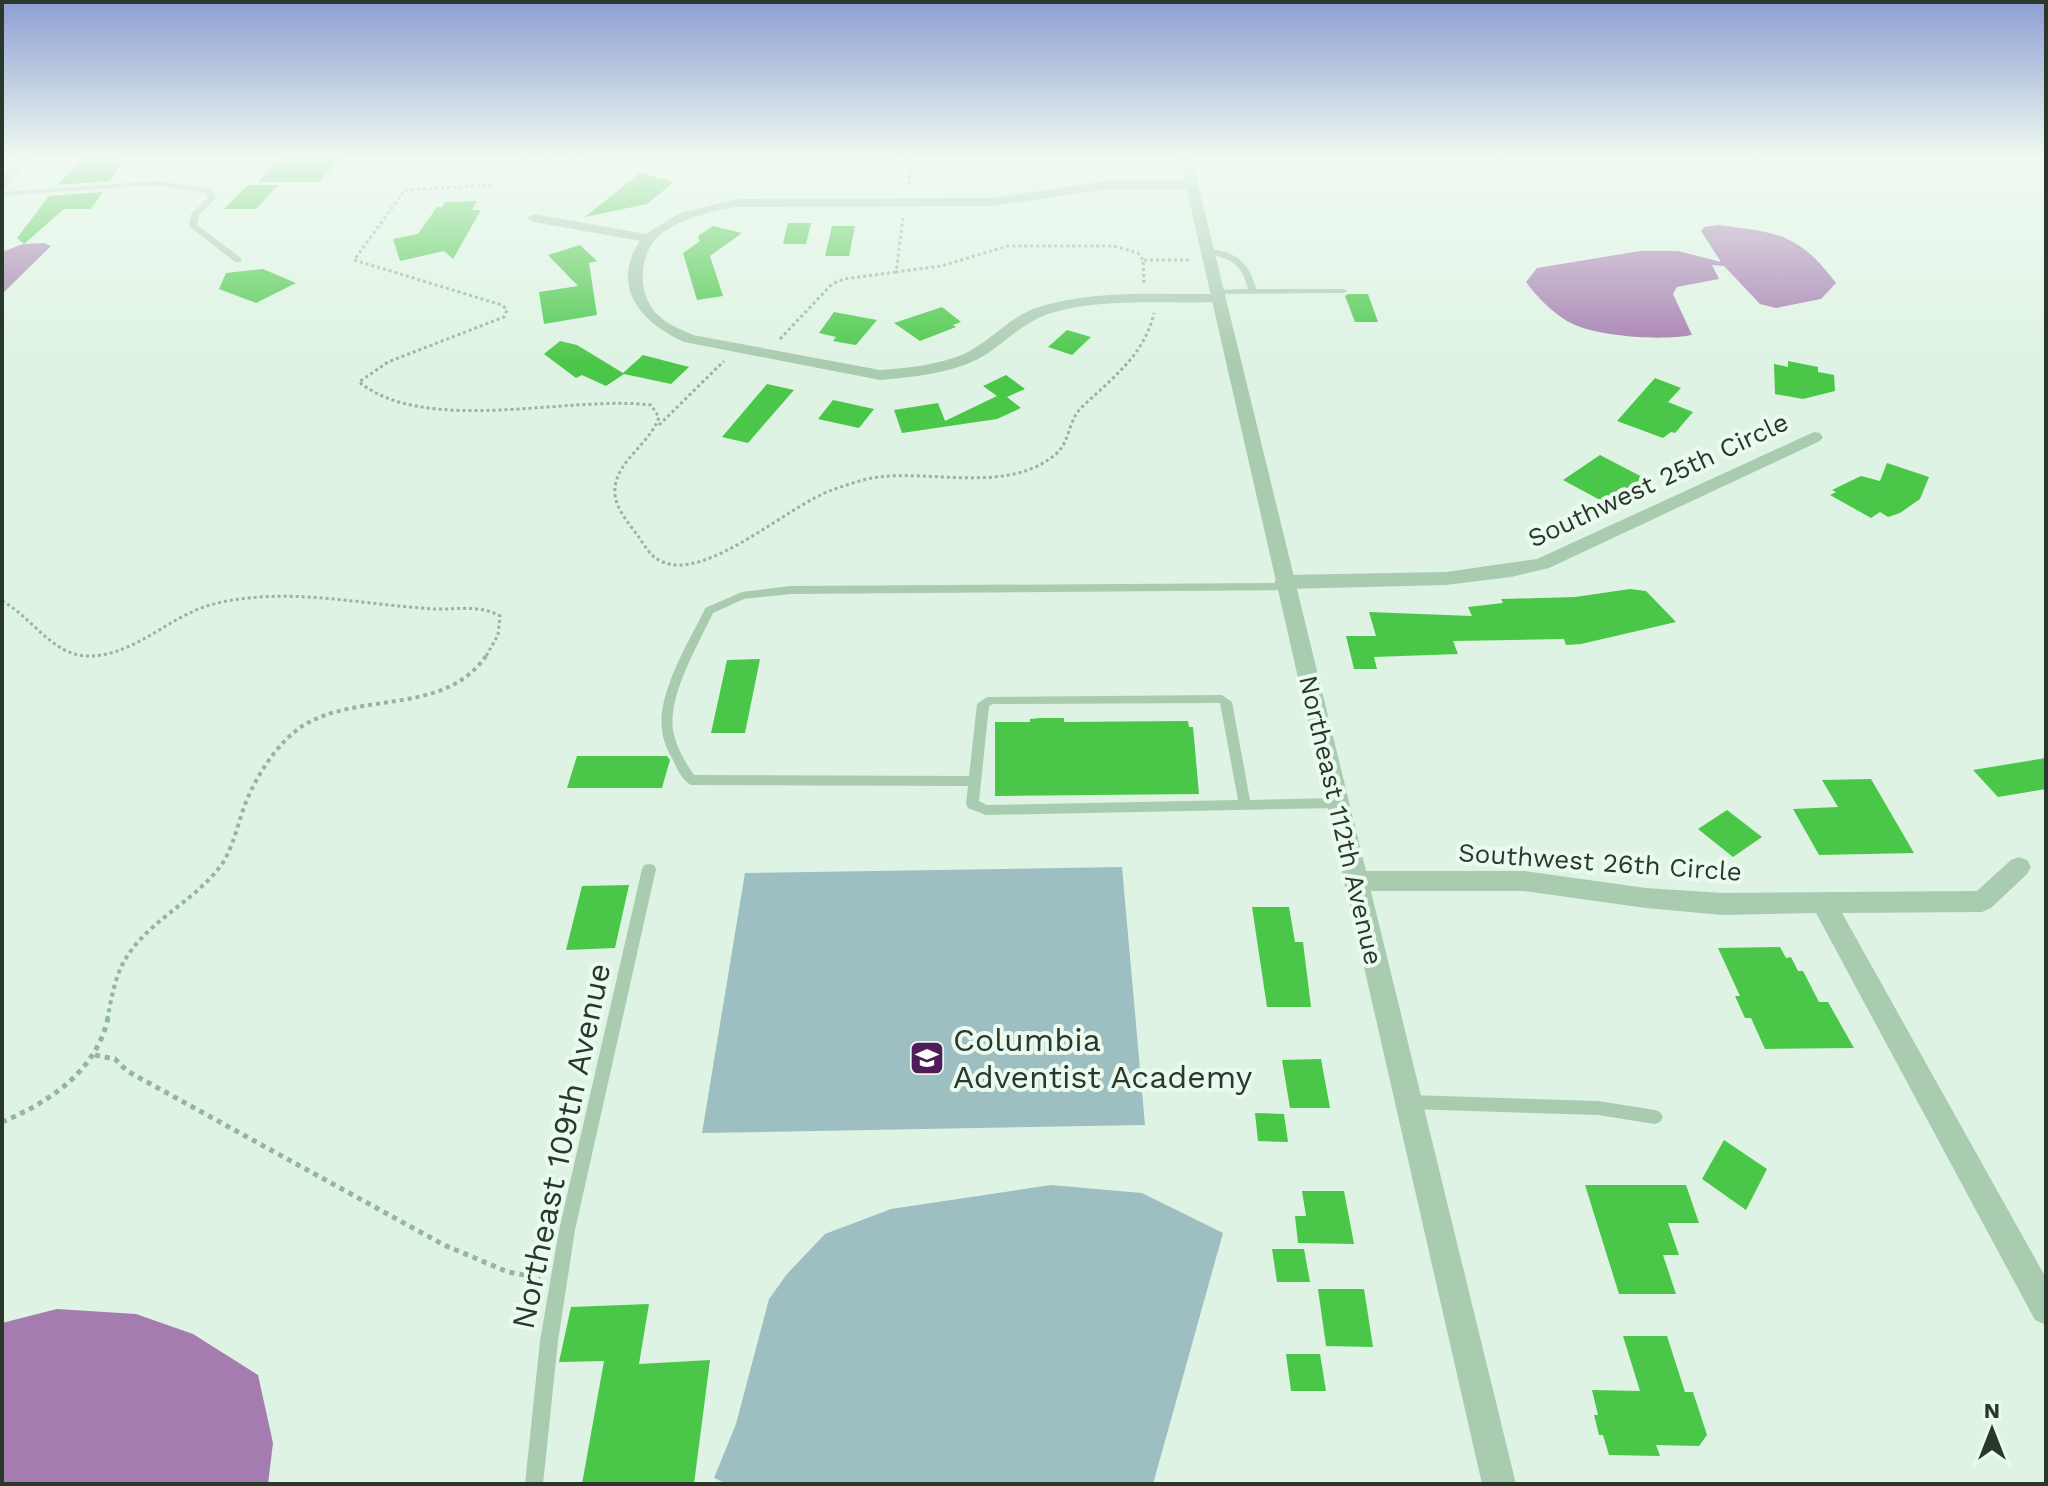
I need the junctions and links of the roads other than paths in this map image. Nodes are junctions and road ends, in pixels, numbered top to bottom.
1 (193, 225) edge
2 (575, 225) edge
3 (664, 225) edge
4 (1202, 225) edge
5 (646, 238) junction
6 (1209, 255) junction
7 (238, 260) dead end
8 (1344, 291) dead end
9 (1253, 292) junction
10 (1218, 295) junction
11 (1814, 437) dead end
12 (1285, 585) junction
13 (974, 781) junction
14 (1336, 803) junction
15 (1245, 804) junction
16 (2019, 867) dead end
17 (649, 869) dead end
18 (1355, 881) junction
19 (1823, 903) junction
20 (1409, 1102) junction
21 (1655, 1117) dead end
22 (2046, 1309) edge
23 (534, 1484) edge
24 (1499, 1484) edge

1 - 7 lane
2 - 5 street
3 - 5 street
4 - 6 street, Northeast 112th Avenue
5 - 10 street
6 - 9 lane
6 - 10 street, Northeast 112th Avenue
8 - 9 lane
9 - 10 lane
10 - 12 street, Northeast 112th Avenue
11 - 12 street, Southwest 25th Circle
12 - 13 lane
12 - 14 street, Northeast 112th Avenue
13 - 15 lane
13 - 15 lane
14 - 15 lane
14 - 18 street, Northeast 112th Avenue
16 - 19 street, Southwest 26th Circle
17 - 23 lane, Northeast 109th Avenue
18 - 19 street, Southwest 26th Circle
18 - 20 street, Northeast 112th Avenue
19 - 22 street
20 - 21 lane
20 - 24 street, Northeast 112th Avenue

